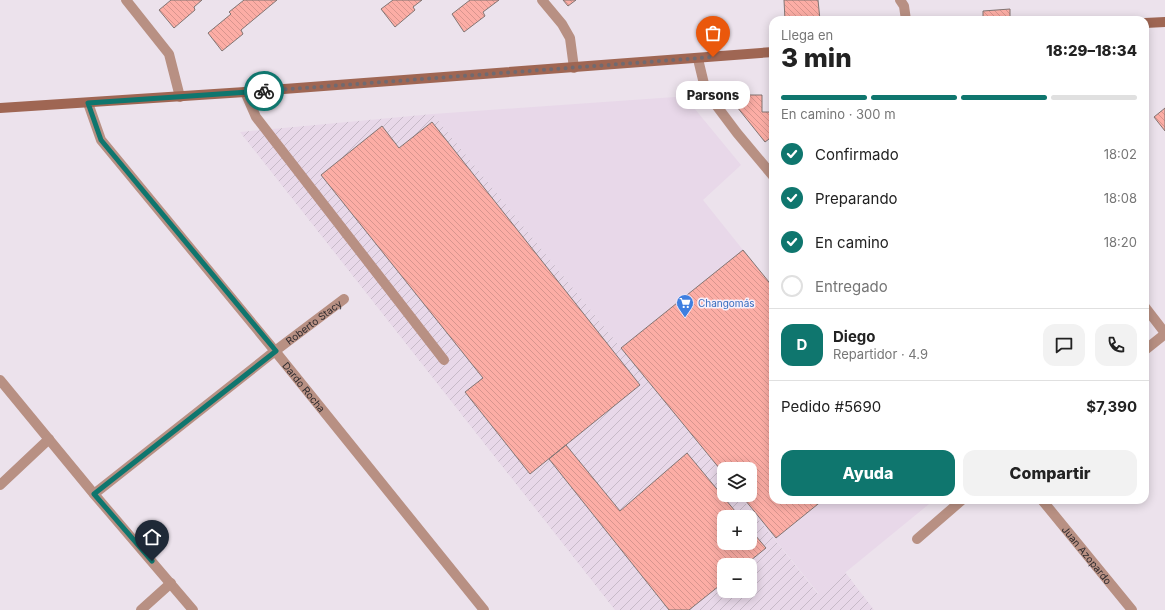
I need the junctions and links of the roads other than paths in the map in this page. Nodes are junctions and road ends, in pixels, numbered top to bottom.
1 (126, 0) edge
2 (542, 0) edge
3 (905, 2) edge
4 (906, 16) edge
5 (1165, 22) edge
6 (1149, 23) edge
7 (769, 52) edge
8 (698, 58) junction
9 (574, 68) junction
10 (245, 92) junction
11 (180, 97) junction
12 (88, 103) junction
13 (0, 108) edge
14 (769, 171) edge
15 (344, 299) dead end
16 (1149, 312) edge
17 (1165, 334) edge
18 (1149, 347) edge
19 (276, 351) junction
20 (444, 360) dead end
21 (0, 380) edge
22 (49, 440) junction
23 (0, 485) edge
24 (94, 494) junction
25 (957, 504) edge
26 (1045, 504) edge
27 (916, 539) dead end
28 (171, 583) junction
29 (141, 610) edge
30 (193, 610) edge
31 (484, 610) edge
32 (1132, 610) edge

1 - 11 street
2 - 9 street
3 - 4 street
5 - 6 main road
7 - 8 main road
8 - 9 main road
8 - 14 street
9 - 10 main road
10 - 11 main road
10 - 20 street
11 - 12 main road
12 - 13 main road
12 - 19 street, Dardo Rocha
15 - 19 street, Roberto Stacy
16 - 17 street
17 - 18 street
19 - 24 street, Roberto Stacy
19 - 31 street, Dardo Rocha
21 - 22 street
22 - 23 street
22 - 24 street
24 - 28 street
25 - 27 street
26 - 32 street, Juan Azopardo
28 - 29 street
28 - 30 street

